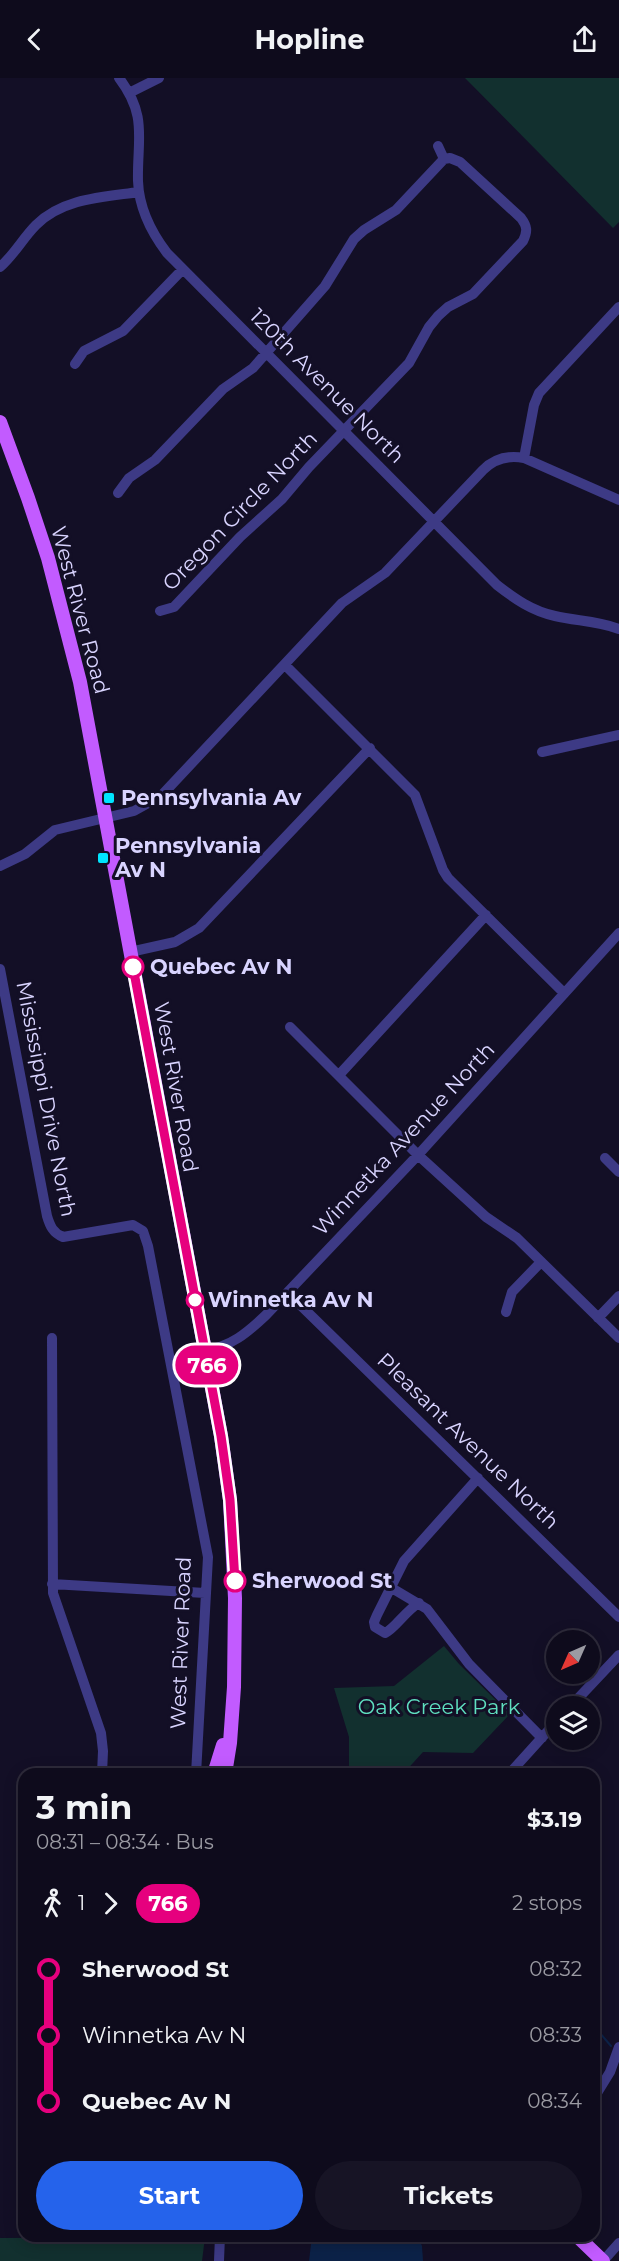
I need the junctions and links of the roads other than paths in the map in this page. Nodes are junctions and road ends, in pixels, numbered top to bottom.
1 (119, 78) edge
2 (159, 78) edge
3 (129, 93) junction
4 (438, 146) dead end
5 (444, 159) junction
6 (140, 192) junction
7 (0, 267) edge
8 (183, 270) junction
9 (619, 306) edge
10 (267, 353) junction
11 (75, 364) dead end
12 (0, 422) edge
13 (345, 431) junction
14 (524, 458) junction
15 (118, 493) dead end
16 (619, 500) edge
17 (435, 521) junction
18 (160, 611) dead end
19 (619, 629) edge
20 (285, 665) junction
21 (619, 735) edge
22 (370, 748) junction
23 (542, 752) dead end
24 (105, 818) junction
25 (0, 866) edge
26 (486, 915) junction
27 (619, 933) edge
28 (130, 952) junction
29 (0, 969) edge
30 (564, 993) junction
31 (290, 1027) dead end
32 (339, 1075) junction
33 (418, 1155) junction
34 (605, 1158) dead end
35 (619, 1172) edge
36 (143, 1231) joint
37 (541, 1262) junction
38 (288, 1293) junction
39 (619, 1296) edge
40 (506, 1312) dead end
41 (598, 1318) junction
42 (52, 1338) dead end
43 (619, 1338) edge
44 (204, 1350) junction
45 (478, 1478) junction
46 (52, 1584) junction
47 (390, 1587) junction
48 (205, 1593) junction
49 (420, 1603) junction
50 (619, 1617) edge
51 (619, 1654) edge
52 (580, 1696) edge
53 (546, 1733) edge
54 (229, 1736) junction
55 (542, 1738) junction
56 (103, 1768) edge
57 (196, 1768) edge
58 (216, 1768) edge
59 (226, 1768) edge
60 (514, 1768) edge
61 (619, 2046) edge
62 (600, 2088) edge
63 (220, 2242) edge
64 (583, 2242) edge
65 (619, 2243) edge
66 (219, 2261) edge
67 (603, 2261) edge

1 - 3 street, 120th Avenue North
2 - 3 street
3 - 6 street, 120th Avenue North
4 - 5 street
5 - 10 street
5 - 13 street, Oregon Circle North
6 - 7 street
6 - 8 street, 120th Avenue North
8 - 10 street, 120th Avenue North
8 - 11 street
9 - 14 street
10 - 13 street, 120th Avenue North
10 - 15 street
12 - 24 main road, West River Road
13 - 17 street, 120th Avenue North
13 - 18 street, Oregon Circle North
14 - 16 street
14 - 17 street
17 - 19 street, 120th Avenue North
17 - 20 street
20 - 22 street
20 - 24 street
21 - 23 street
22 - 26 street
22 - 28 street
24 - 25 street
24 - 28 main road, West River Road
26 - 30 street
26 - 32 street
27 - 30 street, Winnetka Avenue North
28 - 44 main road, West River Road
29 - 36 street, Mississippi Drive North
30 - 33 street, Winnetka Avenue North
31 - 32 street
32 - 33 street
33 - 37 street
33 - 38 street, Winnetka Avenue North
34 - 35 street
36 - 48 street, West River Road
37 - 40 street
37 - 41 street
38 - 44 street, Winnetka Avenue North
38 - 45 street, Pleasant Avenue North
39 - 41 street
41 - 43 street
42 - 46 street
44 - 54 main road, West River Road
45 - 47 street
45 - 50 street, Pleasant Avenue North
46 - 48 street
46 - 56 street
47 - 49 street
47 - 49 street
48 - 57 street, West River Road
49 - 55 street
51 - 52 street
53 - 55 street
54 - 58 main road, West River Road
54 - 59 main road, West River Road
55 - 60 street
61 - 62 street
63 - 66 street
64 - 67 main road
65 - 67 street

